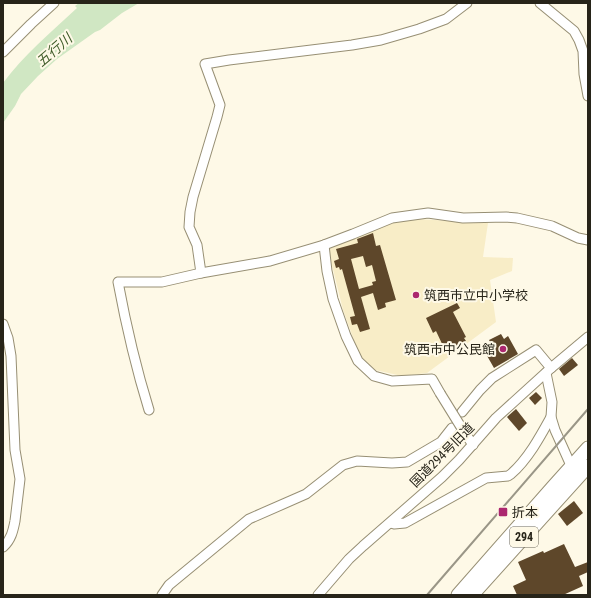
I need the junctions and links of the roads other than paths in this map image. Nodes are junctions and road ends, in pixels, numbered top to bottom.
1 (54, 3) edge
2 (467, 3) edge
3 (540, 3) edge
4 (574, 31) junction
5 (588, 44) edge
6 (3, 52) edge
7 (588, 96) edge
8 (588, 240) edge
9 (324, 245) junction
10 (200, 273) junction
11 (3, 324) edge
12 (588, 337) edge
13 (548, 371) junction
14 (149, 410) dead end
15 (462, 412) dead end
16 (551, 417) junction
17 (457, 428) junction
18 (473, 445) junction
19 (588, 448) edge
20 (588, 466) edge
21 (574, 472) junction
22 (390, 523) junction
23 (3, 547) edge
24 (162, 595) edge
25 (318, 595) edge
26 (458, 595) edge
27 (472, 595) edge

1 - 6 street
2 - 10 street
3 - 4 street
4 - 5 street
4 - 7 street
8 - 9 street
9 - 10 street
9 - 17 street, bridge
10 - 14 street
11 - 23 street
12 - 13 street, 国道294号旧道
13 - 15 street
13 - 16 street
13 - 18 street, 国道294号旧道
16 - 21 street
16 - 22 street
17 - 18 street
17 - 24 street
18 - 22 street, 国道294号旧道
19 - 21 highway, 294
20 - 21 highway, 294
21 - 26 highway, 294
21 - 27 highway, 294
22 - 25 street, 国道294号旧道

